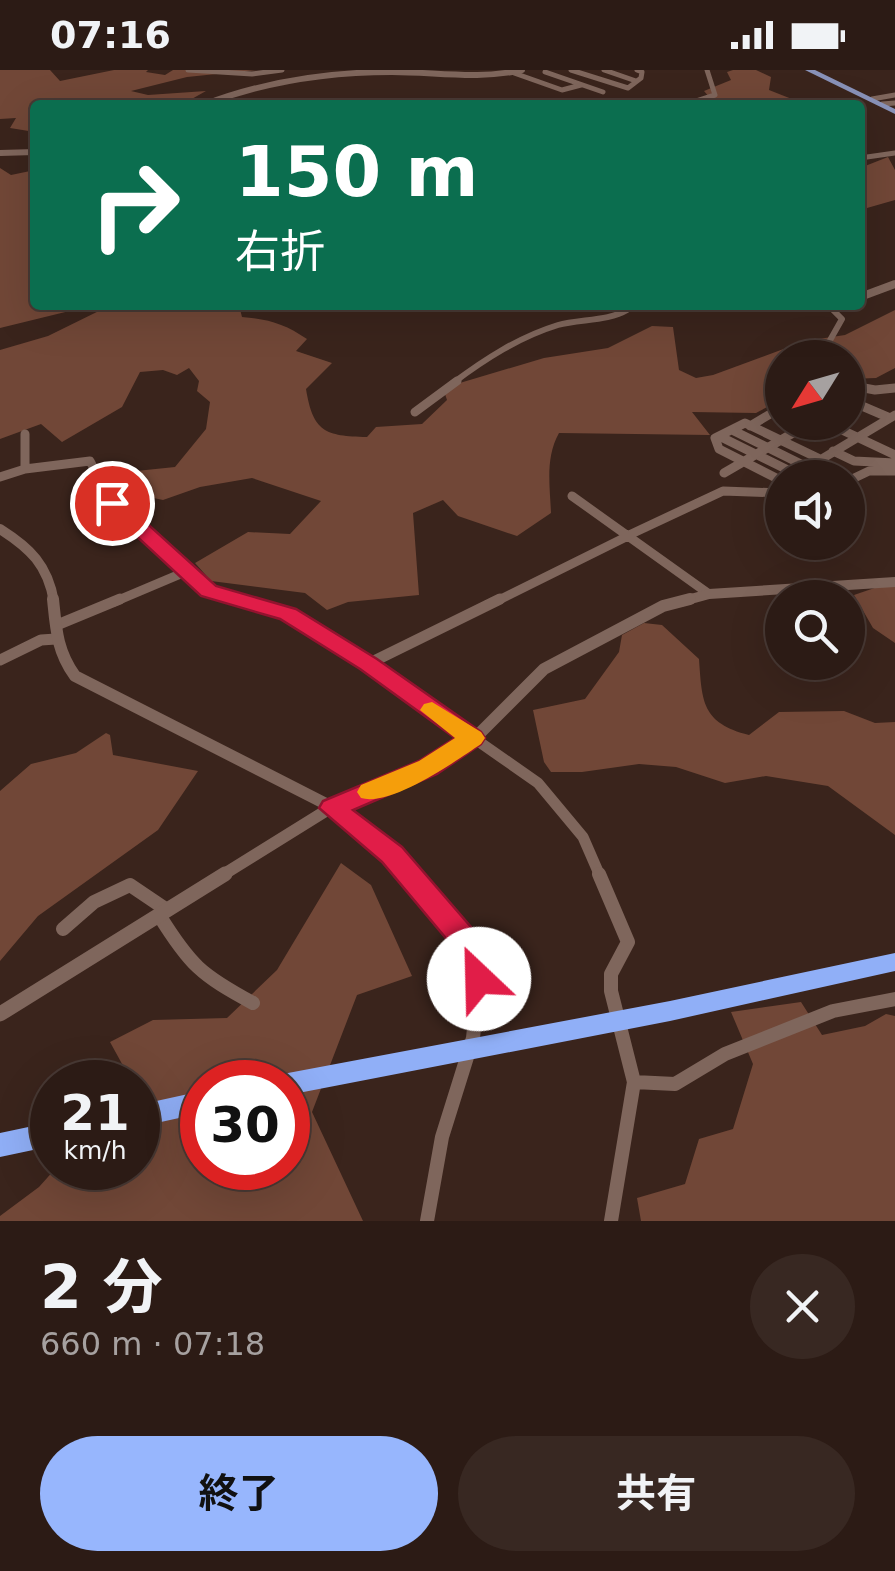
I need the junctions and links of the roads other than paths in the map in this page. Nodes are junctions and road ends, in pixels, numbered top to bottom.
1 (188, 70) edge
2 (282, 70) edge
3 (571, 70) edge
4 (604, 70) edge
5 (638, 70) edge
6 (708, 70) edge
7 (810, 70) edge
8 (548, 71) edge
9 (252, 74) junction
10 (524, 74) edge
11 (636, 81) junction
12 (580, 85) junction
13 (259, 88) junction
14 (603, 92) dead end
15 (219, 100) edge
16 (700, 100) edge
17 (884, 100) junction
18 (895, 105) edge
19 (30, 152) edge
20 (0, 153) edge
21 (895, 153) edge
22 (865, 159) edge
23 (895, 284) edge
24 (865, 295) edge
25 (626, 310) edge
26 (835, 310) edge
27 (830, 340) edge
28 (865, 388) edge
29 (895, 388) edge
30 (875, 390) junction
31 (865, 395) edge
32 (865, 408) edge
33 (414, 412) dead end
34 (765, 417) edge
35 (893, 418) edge
36 (750, 426) junction
37 (732, 430) junction
38 (865, 432) edge
39 (765, 433) edge
40 (25, 434) dead end
41 (720, 436) junction
42 (781, 440) joint
43 (851, 440) edge
44 (863, 440) edge
45 (768, 448) junction
46 (833, 451) junction
47 (757, 454) junction
48 (895, 454) edge
49 (820, 459) joint
50 (767, 460) edge
51 (793, 460) edge
52 (744, 462) junction
53 (895, 463) edge
54 (26, 469) junction
55 (895, 471) edge
56 (724, 473) dead end
57 (765, 473) edge
58 (865, 474) edge
59 (0, 477) edge
60 (765, 493) edge
61 (762, 495) junction
62 (765, 495) edge
63 (572, 496) dead end
64 (0, 529) edge
65 (628, 536) junction
66 (185, 572) junction
67 (895, 582) edge
68 (709, 594) junction
69 (56, 632) junction
70 (0, 660) edge
71 (368, 664) junction
72 (472, 738) junction
73 (332, 808) junction
74 (163, 913) junction
75 (64, 929) dead end
76 (895, 962) edge
77 (895, 999) edge
78 (253, 1003) dead end
79 (0, 1014) edge
80 (310, 1080) edge
81 (634, 1082) junction
82 (30, 1139) edge
83 (0, 1145) edge
84 (427, 1221) edge
85 (611, 1221) edge

1 - 9 street
2 - 9 street
3 - 11 street
4 - 11 street
5 - 11 street
6 - 16 street
7 - 17 main road
8 - 10 street
8 - 12 street
9 - 13 street
10 - 12 street
10 - 13 street
12 - 14 street
13 - 15 street
17 - 18 main road
17 - 18 street
19 - 20 street
21 - 22 street
23 - 24 street
25 - 33 street
26 - 27 street
28 - 30 street
29 - 30 street
30 - 31 street
32 - 35 street
34 - 36 street
35 - 38 street
36 - 37 street
36 - 39 street
37 - 41 street
37 - 45 street
40 - 54 street
41 - 47 street
41 - 52 street
42 - 45 street
42 - 49 street
43 - 46 street
44 - 48 street
45 - 47 street
45 - 51 street
46 - 49 street
46 - 53 street
47 - 50 street
47 - 52 street
52 - 56 street
52 - 57 street
54 - 59 street
54 - 66 street
55 - 58 street
60 - 61 street
61 - 62 street
61 - 65 street
63 - 65 street
64 - 69 street
65 - 68 street
65 - 71 street
66 - 69 street
66 - 71 street
67 - 68 street
68 - 72 street
69 - 70 street
69 - 73 street
71 - 72 street
72 - 73 street
72 - 81 street
73 - 74 street
73 - 84 street
74 - 75 street
74 - 78 street
74 - 79 street
76 - 80 highway
77 - 81 street
81 - 85 street
82 - 83 highway

